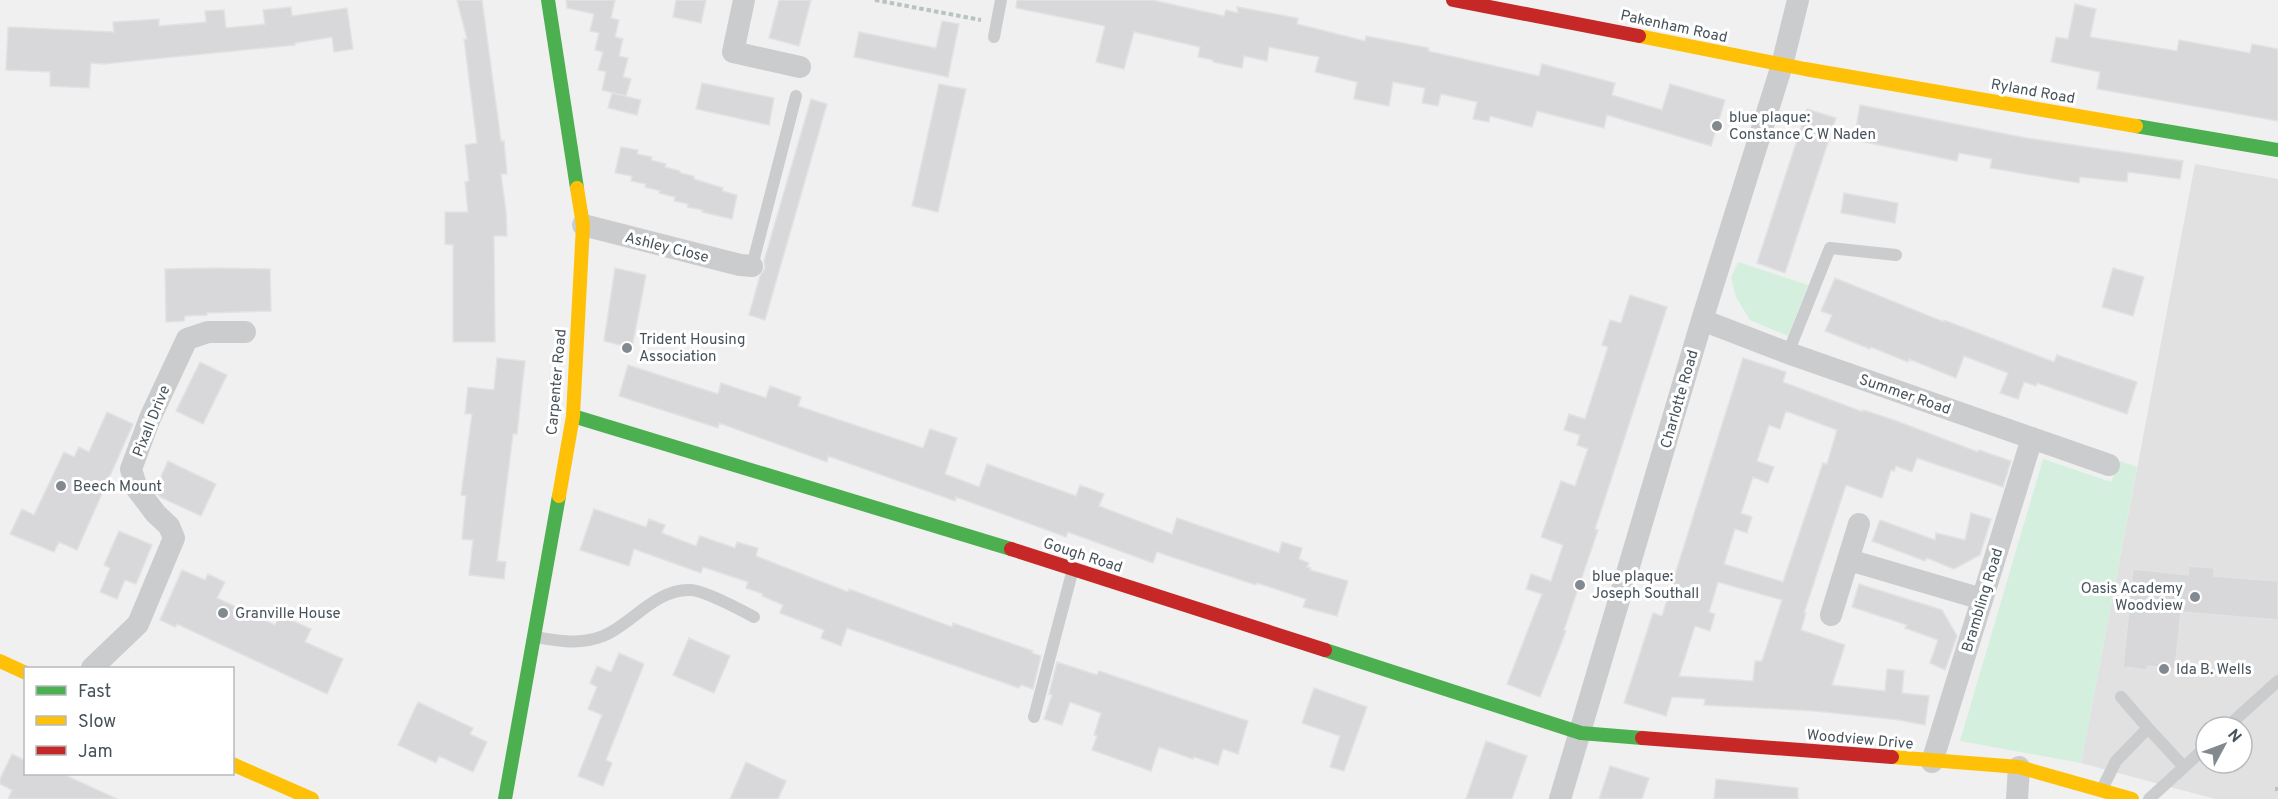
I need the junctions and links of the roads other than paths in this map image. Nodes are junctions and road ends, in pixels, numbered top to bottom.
1 (548, 0) edge
2 (744, 0) edge
3 (1001, 0) edge
4 (1453, 0) edge
5 (1798, 0) edge
6 (994, 37) dead end
7 (1782, 65) junction
8 (800, 67) dead end
9 (796, 96) dead end
10 (2278, 150) edge
11 (583, 225) junction
12 (1896, 255) dead end
13 (752, 266) joint
14 (1702, 321) junction
15 (245, 332) dead end
16 (1788, 353) junction
17 (573, 416) junction
18 (2032, 438) junction
19 (2109, 465) dead end
20 (1859, 524) dead end
21 (1849, 560) junction
22 (1073, 568) junction
23 (1983, 599) junction
24 (1831, 615) dead end
25 (754, 617) dead end
26 (534, 637) junction
27 (0, 661) edge
28 (94, 667) edge
29 (24, 672) edge
30 (2278, 681) edge
31 (2121, 697) dead end
32 (2241, 715) edge
33 (1034, 717) dead end
34 (2148, 728) junction
35 (1581, 733) junction
36 (2194, 758) edge
37 (1932, 762) junction
38 (234, 765) edge
39 (2019, 767) junction
40 (2184, 767) junction
41 (2102, 789) junction
42 (312, 799) edge
43 (505, 799) edge
44 (1560, 799) edge
45 (2017, 799) edge
46 (2132, 799) edge
47 (2149, 799) edge

1 - 11 street, Carpenter Road
2 - 8 street
3 - 6 lane
4 - 7 street, Pakenham Road
5 - 7 street, Charlotte Road
7 - 10 street, Ryland Road
7 - 14 street, Charlotte Road
9 - 13 lane
11 - 13 street, Ashley Close
11 - 17 street, Carpenter Road
12 - 16 lane
14 - 16 street, Summer Road
14 - 35 street, Charlotte Road
15 - 28 street, Pixall Drive
16 - 18 street, Summer Road
17 - 22 street, Gough Road
17 - 26 street, Carpenter Road
18 - 19 street, Summer Road
18 - 23 street, Brambling Road
20 - 21 street
21 - 23 street
21 - 24 street
22 - 33 lane
22 - 35 street, Gough Road
23 - 37 street, Brambling Road
25 - 26 lane
26 - 43 street, Carpenter Road
27 - 29 street
30 - 32 lane
31 - 34 lane
34 - 40 lane
34 - 41 lane
35 - 37 street, Woodview Drive
35 - 44 street, Charlotte Road
36 - 40 lane
37 - 39 street, Woodview Drive
38 - 42 street
39 - 41 street, Woodview Drive
39 - 45 street
40 - 47 lane
41 - 46 street, Woodview Drive

